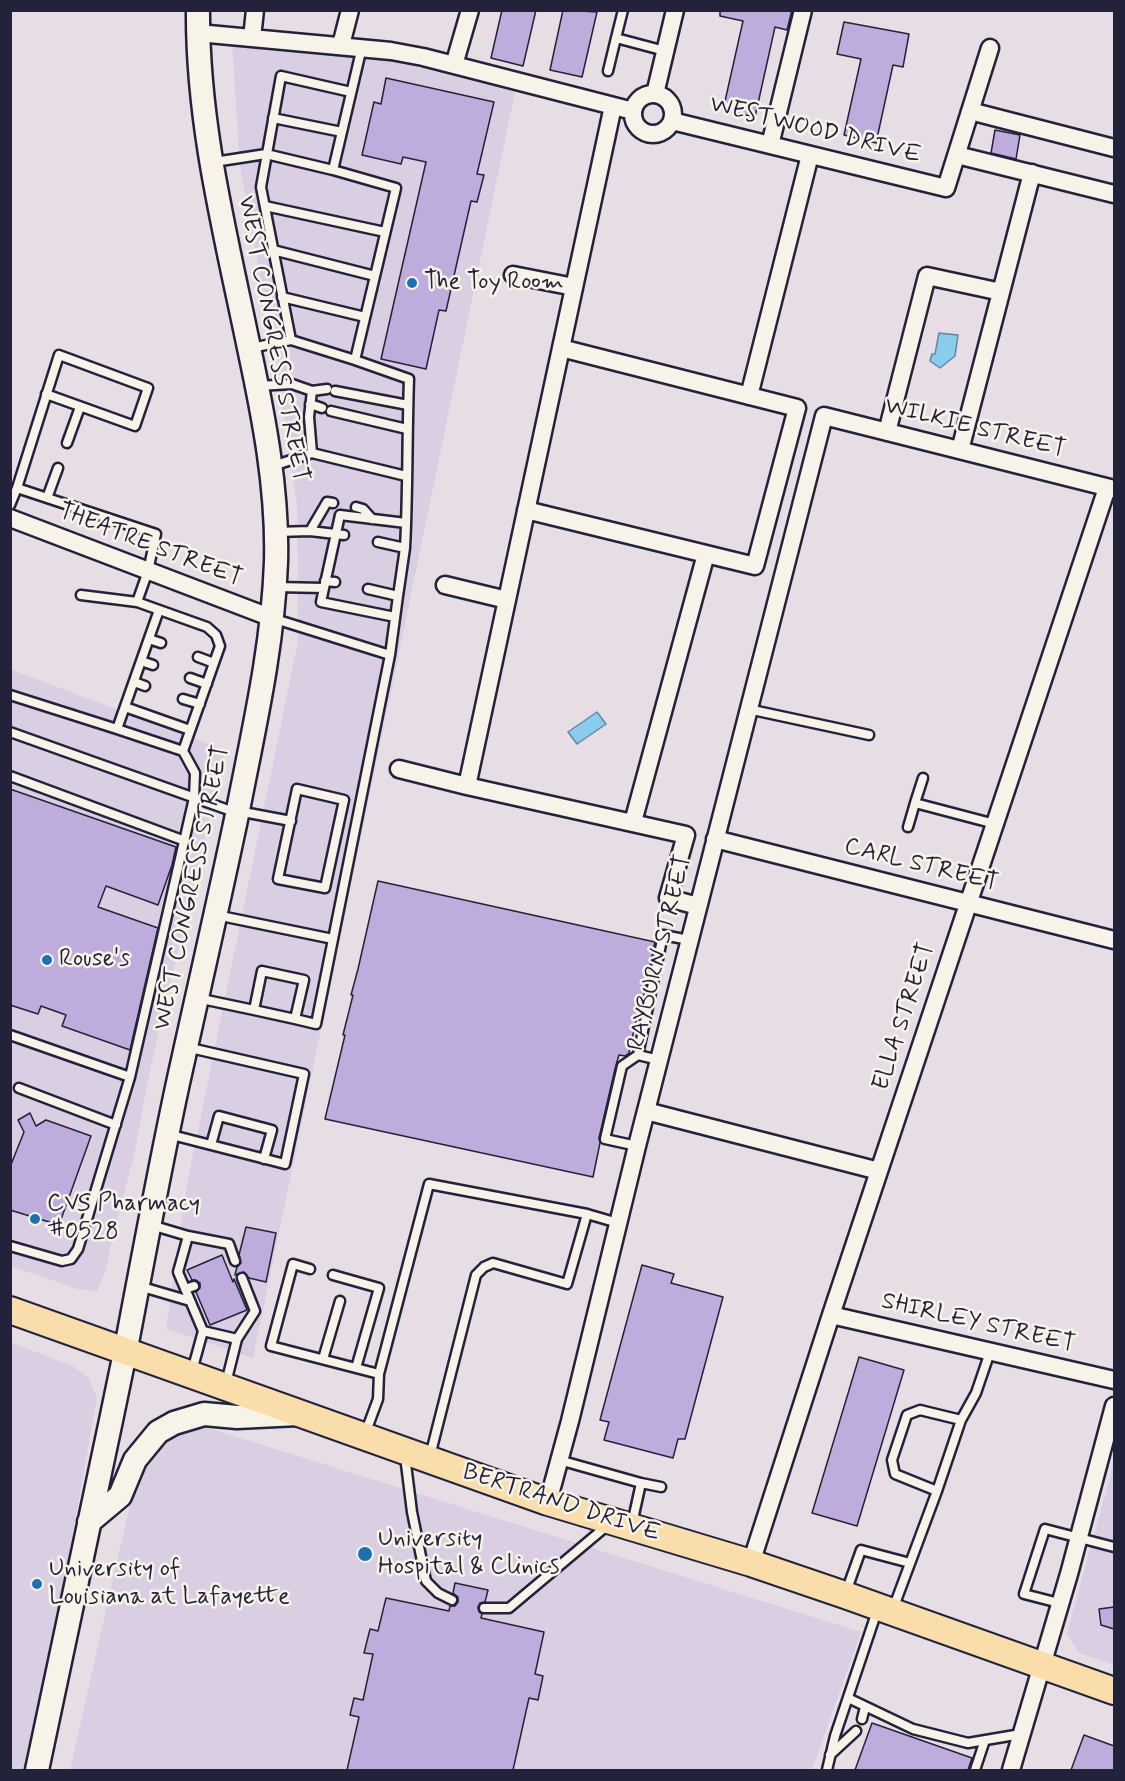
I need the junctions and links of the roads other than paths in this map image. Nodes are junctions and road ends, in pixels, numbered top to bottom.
1 (198, 10) edge
2 (255, 10) edge
3 (350, 10) edge
4 (470, 10) edge
5 (623, 10) edge
6 (675, 10) edge
7 (803, 10) edge
8 (198, 33) junction
9 (252, 38) junction
10 (616, 38) junction
11 (341, 45) junction
12 (362, 47) junction
13 (990, 48) dead end
14 (665, 51) junction
15 (454, 65) junction
16 (608, 71) dead end
17 (351, 92) junction
18 (655, 94) junction
19 (613, 106) junction
20 (633, 111) junction
21 (970, 111) junction
22 (273, 118) junction
23 (672, 121) junction
24 (342, 132) junction
25 (770, 145) junction
26 (1114, 148) edge
27 (266, 154) junction
28 (810, 155) junction
29 (957, 155) junction
30 (211, 163) junction
31 (333, 170) junction
32 (1032, 173) junction
33 (1114, 194) edge
34 (265, 206) junction
35 (385, 232) junction
36 (273, 250) junction
37 (513, 275) dead end
38 (375, 276) junction
39 (574, 287) junction
40 (1001, 292) junction
41 (282, 297) junction
42 (365, 317) junction
43 (291, 340) junction
44 (561, 348) junction
45 (250, 349) junction
46 (355, 360) junction
47 (257, 386) junction
48 (312, 391) junction
49 (46, 394) junction
50 (749, 396) junction
51 (310, 404) junction
52 (408, 405) junction
53 (80, 407) junction
54 (824, 416) joint
55 (407, 429) junction
56 (887, 432) junction
57 (67, 443) dead end
58 (960, 450) junction
59 (312, 453) junction
60 (271, 467) junction
61 (58, 468) dead end
62 (406, 476) junction
63 (779, 476) junction
64 (807, 483) junction
65 (16, 488) junction
66 (1111, 488) edge
67 (47, 498) junction
68 (333, 503) dead end
69 (10, 506) edge
70 (356, 507) dead end
71 (526, 510) junction
72 (10, 518) edge
73 (372, 519) junction
74 (406, 523) junction
75 (310, 531) junction
76 (276, 532) junction
77 (340, 535) junction
78 (378, 542) dead end
79 (405, 548) junction
80 (706, 554) junction
81 (755, 566) junction
82 (148, 571) junction
83 (783, 574) junction
84 (328, 583) junction
85 (445, 585) dead end
86 (274, 587) junction
87 (368, 589) dead end
88 (81, 596) dead end
89 (398, 596) junction
90 (507, 600) junction
91 (137, 602) junction
92 (159, 610) junction
93 (395, 617) junction
94 (272, 618) junction
95 (149, 639) junction
96 (160, 643) dead end
97 (390, 655) junction
98 (198, 657) dead end
99 (141, 661) junction
100 (214, 663) junction
101 (153, 665) dead end
102 (190, 678) dead end
103 (134, 682) junction
104 (207, 684) junction
105 (146, 686) dead end
106 (10, 694) edge
107 (183, 699) dead end
108 (200, 704) junction
109 (125, 706) junction
110 (748, 709) junction
111 (117, 729) junction
112 (190, 730) junction
113 (10, 732) edge
114 (869, 735) dead end
115 (183, 751) junction
116 (399, 770) dead end
117 (10, 776) edge
118 (923, 778) dead end
119 (467, 786) junction
120 (194, 798) junction
121 (915, 803) junction
122 (237, 812) junction
123 (291, 821) junction
124 (633, 822) junction
125 (995, 824) junction
126 (908, 827) dead end
127 (715, 839) junction
128 (185, 841) junction
129 (968, 903) junction
130 (698, 906) junction
131 (215, 915) junction
132 (333, 939) junction
133 (1114, 939) edge
134 (689, 940) junction
135 (197, 998) junction
136 (254, 1010) junction
137 (295, 1019) junction
138 (10, 1035) edge
139 (186, 1047) junction
140 (638, 1055) junction
141 (659, 1060) junction
142 (130, 1077) junction
143 (19, 1088) dead end
144 (646, 1111) junction
145 (116, 1125) junction
146 (168, 1134) junction
147 (211, 1145) junction
148 (637, 1146) junction
149 (264, 1159) junction
150 (879, 1171) junction
151 (587, 1214) junction
152 (618, 1223) junction
153 (150, 1224) junction
154 (188, 1236) junction
155 (10, 1246) edge
156 (235, 1261) dead end
157 (310, 1269) dead end
158 (333, 1275) dead end
159 (242, 1278) dead end
160 (138, 1286) junction
161 (190, 1301) junction
162 (340, 1301) dead end
163 (10, 1310) edge
164 (831, 1315) junction
165 (203, 1331) junction
166 (237, 1339) junction
167 (125, 1350) junction
168 (990, 1352) junction
169 (323, 1359) junction
170 (356, 1368) junction
171 (191, 1374) junction
172 (380, 1374) junction
173 (1114, 1380) edge
174 (225, 1387) junction
175 (1114, 1406) edge
176 (301, 1414) junction
177 (961, 1420) junction
178 (363, 1437) junction
179 (405, 1452) junction
180 (429, 1460) junction
181 (559, 1460) junction
182 (641, 1483) junction
183 (661, 1487) dead end
184 (937, 1491) junction
185 (548, 1502) junction
186 (89, 1522) junction
187 (622, 1525) junction
188 (1077, 1538) junction
189 (1114, 1546) edge
190 (751, 1563) junction
191 (910, 1563) junction
192 (845, 1595) junction
193 (452, 1600) dead end
194 (1059, 1603) junction
195 (484, 1608) dead end
196 (885, 1610) junction
197 (1041, 1665) junction
198 (1114, 1691) edge
199 (848, 1698) junction
200 (864, 1707) junction
201 (862, 1719) dead end
202 (856, 1731) dead end
203 (1022, 1734) junction
204 (985, 1740) junction
205 (830, 1755) junction
206 (37, 1770) edge
207 (827, 1770) edge
208 (975, 1770) edge
209 (1011, 1770) edge

1 - 8 main road, WEST CONGRESS STREET
2 - 9 street
3 - 11 street
4 - 15 street
5 - 10 lane
6 - 14 street
7 - 25 street
8 - 9 street
8 - 30 main road, WEST CONGRESS STREET
9 - 11 street
10 - 14 lane
10 - 16 lane
11 - 12 street
12 - 15 street
12 - 17 lane
13 - 21 street
14 - 18 street
15 - 19 street
17 - 22 lane
17 - 24 lane
18 - 20 street
18 - 23 street
19 - 20 street
19 - 39 street
20 - 23 street
21 - 26 street
21 - 29 street
22 - 24 lane
22 - 27 lane
23 - 25 street, WESTWOOD DRIVE
24 - 31 lane
25 - 28 street, WESTWOOD DRIVE
27 - 30 lane
27 - 31 lane
27 - 34 lane
28 - 29 street, WESTWOOD DRIVE
28 - 50 street
29 - 32 street
30 - 45 main road, WEST CONGRESS STREET
31 - 35 lane
32 - 33 street
32 - 40 street
34 - 35 lane
34 - 36 lane
35 - 38 lane
36 - 38 lane
36 - 41 lane
37 - 39 street
38 - 42 lane
39 - 44 street
40 - 56 street
40 - 58 street
41 - 42 lane
41 - 43 lane
42 - 46 lane
43 - 45 lane
43 - 46 lane
44 - 50 street
44 - 71 street
45 - 47 main road, WEST CONGRESS STREET
46 - 52 lane
47 - 48 lane
47 - 60 main road, WEST CONGRESS STREET
48 - 51 lane
48 - 52 lane
49 - 53 lane
49 - 53 lane
49 - 65 lane
50 - 63 street
51 - 55 lane
51 - 59 lane
52 - 55 lane
53 - 57 lane
54 - 56 street, WILKIE STREET
54 - 64 street, RAYBURN STREET
55 - 62 lane
56 - 58 street, WILKIE STREET
58 - 66 street, WILKIE STREET
59 - 60 lane
59 - 62 lane
60 - 76 main road, WEST CONGRESS STREET
61 - 67 lane
62 - 74 lane
63 - 64 street
63 - 81 street
64 - 83 street, RAYBURN STREET
65 - 67 lane
65 - 69 lane
66 - 125 street, ELLA STREET
67 - 82 lane
68 - 75 lane
70 - 73 lane
71 - 80 street
71 - 90 street
72 - 82 street, THEATRE STREET
73 - 74 lane
73 - 77 lane
74 - 79 lane
75 - 76 lane
75 - 77 lane
76 - 86 main road, WEST CONGRESS STREET
77 - 84 lane
78 - 79 lane
79 - 89 lane
80 - 81 street
80 - 124 street
81 - 83 street
82 - 91 lane
82 - 94 street, THEATRE STREET
83 - 110 street, RAYBURN STREET
84 - 86 lane
84 - 93 lane
85 - 90 street
86 - 94 main road, WEST CONGRESS STREET
87 - 89 lane
88 - 91 lane
89 - 93 lane
90 - 119 street
91 - 92 lane
92 - 95 lane
92 - 100 lane
93 - 97 lane
94 - 97 lane
94 - 122 main road, WEST CONGRESS STREET
95 - 96 lane
95 - 99 lane
97 - 132 lane
98 - 100 lane
99 - 101 lane
99 - 103 lane
100 - 104 lane
102 - 104 lane
103 - 105 lane
103 - 109 lane
104 - 108 lane
106 - 111 lane
107 - 108 lane
108 - 112 lane
109 - 111 lane
109 - 112 lane
110 - 114 lane
110 - 127 street, RAYBURN STREET
111 - 115 lane
112 - 115 lane
113 - 120 lane
115 - 120 lane
116 - 119 street
117 - 128 lane
118 - 121 lane
119 - 124 street
120 - 122 lane
120 - 128 lane
121 - 125 lane
121 - 126 lane
122 - 123 lane
122 - 131 main road, WEST CONGRESS STREET
123 - 123 lane
124 - 130 street
125 - 129 street, ELLA STREET
127 - 129 street, CARL STREET
127 - 130 street, RAYBURN STREET
128 - 142 lane
129 - 133 street, CARL STREET
129 - 150 street, ELLA STREET
130 - 134 street, RAYBURN STREET
131 - 132 lane
131 - 135 main road, WEST CONGRESS STREET
132 - 137 lane
134 - 140 lane
134 - 141 street, RAYBURN STREET
135 - 136 lane
135 - 139 main road, WEST CONGRESS STREET
136 - 137 lane
136 - 137 lane
138 - 142 lane
139 - 146 main road, WEST CONGRESS STREET
139 - 149 lane
140 - 141 lane
140 - 148 lane
141 - 144 street, RAYBURN STREET
142 - 145 lane
143 - 145 lane
144 - 148 street, RAYBURN STREET
144 - 150 street
145 - 155 lane
146 - 147 lane
146 - 153 main road, WEST CONGRESS STREET
147 - 149 lane
147 - 149 lane
148 - 152 street, RAYBURN STREET
150 - 164 street, ELLA STREET
151 - 152 lane
151 - 172 lane
151 - 180 lane
152 - 181 street, RAYBURN STREET
153 - 154 lane
153 - 160 main road, WEST CONGRESS STREET
154 - 156 lane
154 - 161 lane
157 - 169 lane
158 - 170 lane
159 - 166 lane
160 - 161 lane
160 - 167 main road, WEST CONGRESS STREET
161 - 165 lane
162 - 169 lane
163 - 167 main road, BERTRAND DRIVE
164 - 168 street, SHIRLEY STREET
164 - 190 street, ELLA STREET
165 - 166 lane
165 - 171 lane
166 - 174 lane
167 - 171 main road, BERTRAND DRIVE
167 - 186 main road, WEST CONGRESS STREET
168 - 173 street, SHIRLEY STREET
168 - 177 lane
169 - 170 lane
170 - 172 lane
171 - 174 main road, BERTRAND DRIVE
172 - 178 lane
174 - 176 main road, BERTRAND DRIVE
175 - 188 street
176 - 178 main road, BERTRAND DRIVE
176 - 186 main road
177 - 184 lane
177 - 184 lane
178 - 179 main road, BERTRAND DRIVE
179 - 180 main road, BERTRAND DRIVE
179 - 193 lane
180 - 185 main road, BERTRAND DRIVE
181 - 182 lane
181 - 185 street, RAYBURN STREET
182 - 183 lane
182 - 187 lane
184 - 191 lane
185 - 187 main road, BERTRAND DRIVE
186 - 206 main road, WEST CONGRESS STREET
187 - 190 main road, BERTRAND DRIVE
187 - 195 lane
188 - 189 lane
188 - 194 street
188 - 194 lane
190 - 192 main road, BERTRAND DRIVE
191 - 192 lane
191 - 196 lane
192 - 196 main road, BERTRAND DRIVE
194 - 197 street
196 - 197 main road, BERTRAND DRIVE
196 - 199 lane
197 - 198 main road, BERTRAND DRIVE
197 - 203 street
199 - 200 lane
199 - 205 lane
200 - 201 lane
200 - 204 lane
202 - 205 lane
203 - 204 lane
203 - 209 street
204 - 208 lane
205 - 207 lane

